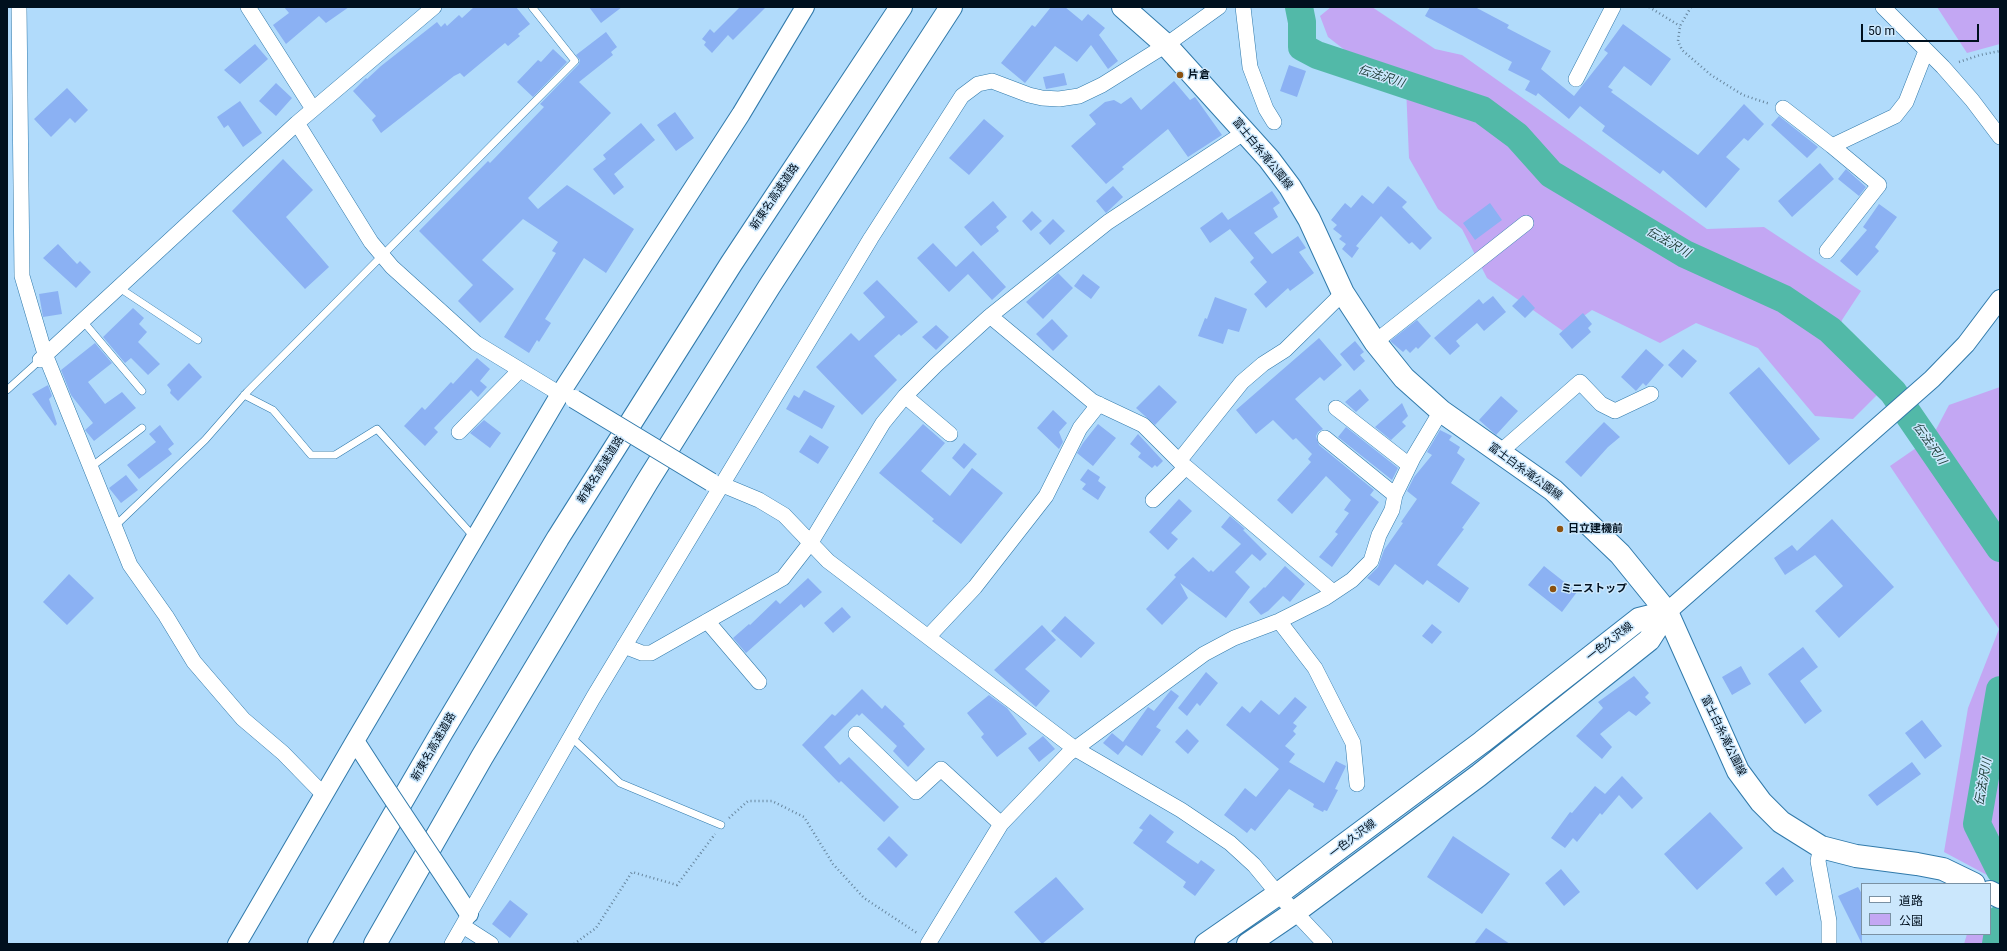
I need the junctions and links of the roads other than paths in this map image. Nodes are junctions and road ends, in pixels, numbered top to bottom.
1 (19, 7) edge
2 (248, 7) edge
3 (434, 7) edge
4 (532, 7) edge
5 (805, 7) edge
6 (901, 7) edge
7 (951, 7) edge
8 (1123, 7) edge
9 (1219, 7) edge
10 (1243, 7) edge
11 (1613, 7) edge
12 (1883, 7) edge
13 (1166, 45) junction
14 (1926, 51) junction
15 (1576, 79) dead end
16 (1783, 108) road end
17 (313, 109) junction
18 (1274, 122) dead end
19 (297, 123) junction
20 (1245, 132) junction
21 (2000, 137) edge
22 (1832, 146) junction
23 (1526, 223) dead end
24 (1827, 251) dead end
25 (383, 256) junction
26 (118, 287) junction
27 (1343, 293) junction
28 (2000, 299) edge
29 (990, 316) junction
30 (82, 320) junction
31 (198, 340) dead end
32 (1375, 342) junction
33 (42, 358) junction
34 (520, 370) junction
35 (7, 390) edge
36 (142, 391) dead end
37 (1651, 394) dead end
38 (244, 395) junction
39 (567, 396) junction
40 (905, 396) junction
41 (1099, 404) junction
42 (1336, 408) dead end
43 (1441, 411) junction
44 (142, 428) dead end
45 (459, 432) dead end
46 (950, 434) dead end
47 (1325, 438) dead end
48 (1498, 453) junction
49 (1183, 464) junction
50 (1409, 466) junction
51 (91, 467) junction
52 (717, 483) junction
53 (1395, 495) junction
54 (1153, 500) dead end
55 (115, 526) junction
56 (475, 538) junction
57 (811, 542) junction
58 (1333, 592) junction
59 (1667, 612) junction
60 (707, 621) junction
61 (1279, 621) junction
62 (928, 637) junction
63 (624, 646) junction
64 (759, 682) dead end
65 (856, 734) dead end
66 (571, 737) junction
67 (355, 741) junction
68 (1074, 748) junction
69 (1357, 784) dead end
70 (324, 795) junction
71 (1001, 824) junction
72 (721, 825) road end
73 (1821, 847) junction
74 (1972, 883) edge
75 (1991, 892) edge
76 (1278, 894) junction
77 (2000, 897) edge
78 (1295, 912) junction
79 (466, 920) junction
80 (929, 943) edge
81 (237, 944) edge
82 (319, 944) edge
83 (375, 944) edge
84 (452, 944) edge
85 (491, 944) edge
86 (1206, 944) edge
87 (1248, 944) edge
88 (1325, 944) edge
89 (1829, 944) edge

1 - 33 street
2 - 17 street
3 - 17 street
4 - 25 lane
5 - 39 street
6 - 82 main road, 新東名高速道路
7 - 83 main road
8 - 13 main road, 富士白糸滝公園線
9 - 13 street
10 - 18 street
11 - 15 street
12 - 14 street
13 - 20 main road, 富士白糸滝公園線
13 - 52 street
14 - 21 street
14 - 22 street
16 - 22 street
17 - 19 street
19 - 25 street
19 - 26 street
20 - 27 main road, 富士白糸滝公園線
20 - 29 street
22 - 24 street
23 - 32 street
25 - 34 street
25 - 38 lane
26 - 30 street
26 - 31 lane
27 - 32 main road, 富士白糸滝公園線
27 - 49 street
28 - 59 street
29 - 40 street
29 - 41 street
30 - 33 street
30 - 36 lane
32 - 43 main road, 富士白糸滝公園線
33 - 35 lane
33 - 51 street
34 - 39 street
34 - 45 street
37 - 48 street
38 - 55 lane
38 - 56 lane
39 - 52 street, bridge
39 - 56 street
40 - 46 street
40 - 57 street
41 - 49 street
41 - 62 street
42 - 50 street
43 - 48 main road, 富士白糸滝公園線
43 - 50 street
44 - 51 lane
47 - 53 street
48 - 59 main road, 富士白糸滝公園線
49 - 54 street
49 - 58 street
50 - 53 street
51 - 55 street
52 - 57 street
52 - 63 street
53 - 58 street
55 - 70 street
56 - 67 street
57 - 60 street
57 - 62 street
58 - 61 street
59 - 73 main road, 富士白糸滝公園線
59 - 76 main road, 一色久沢線
59 - 78 main road, 一色久沢線
60 - 63 street
60 - 64 street
61 - 68 street
61 - 69 street
62 - 68 street
63 - 66 street
65 - 71 street
66 - 72 lane
66 - 79 street
67 - 70 street
67 - 79 street, bridge
68 - 71 street
68 - 76 street
70 - 81 street
71 - 80 street
73 - 74 main road, 富士白糸滝公園線
73 - 89 street
75 - 77 main road
76 - 78 street
76 - 86 main road, 一色久沢線
78 - 87 main road, 一色久沢線
78 - 88 street
79 - 84 street
79 - 85 street

